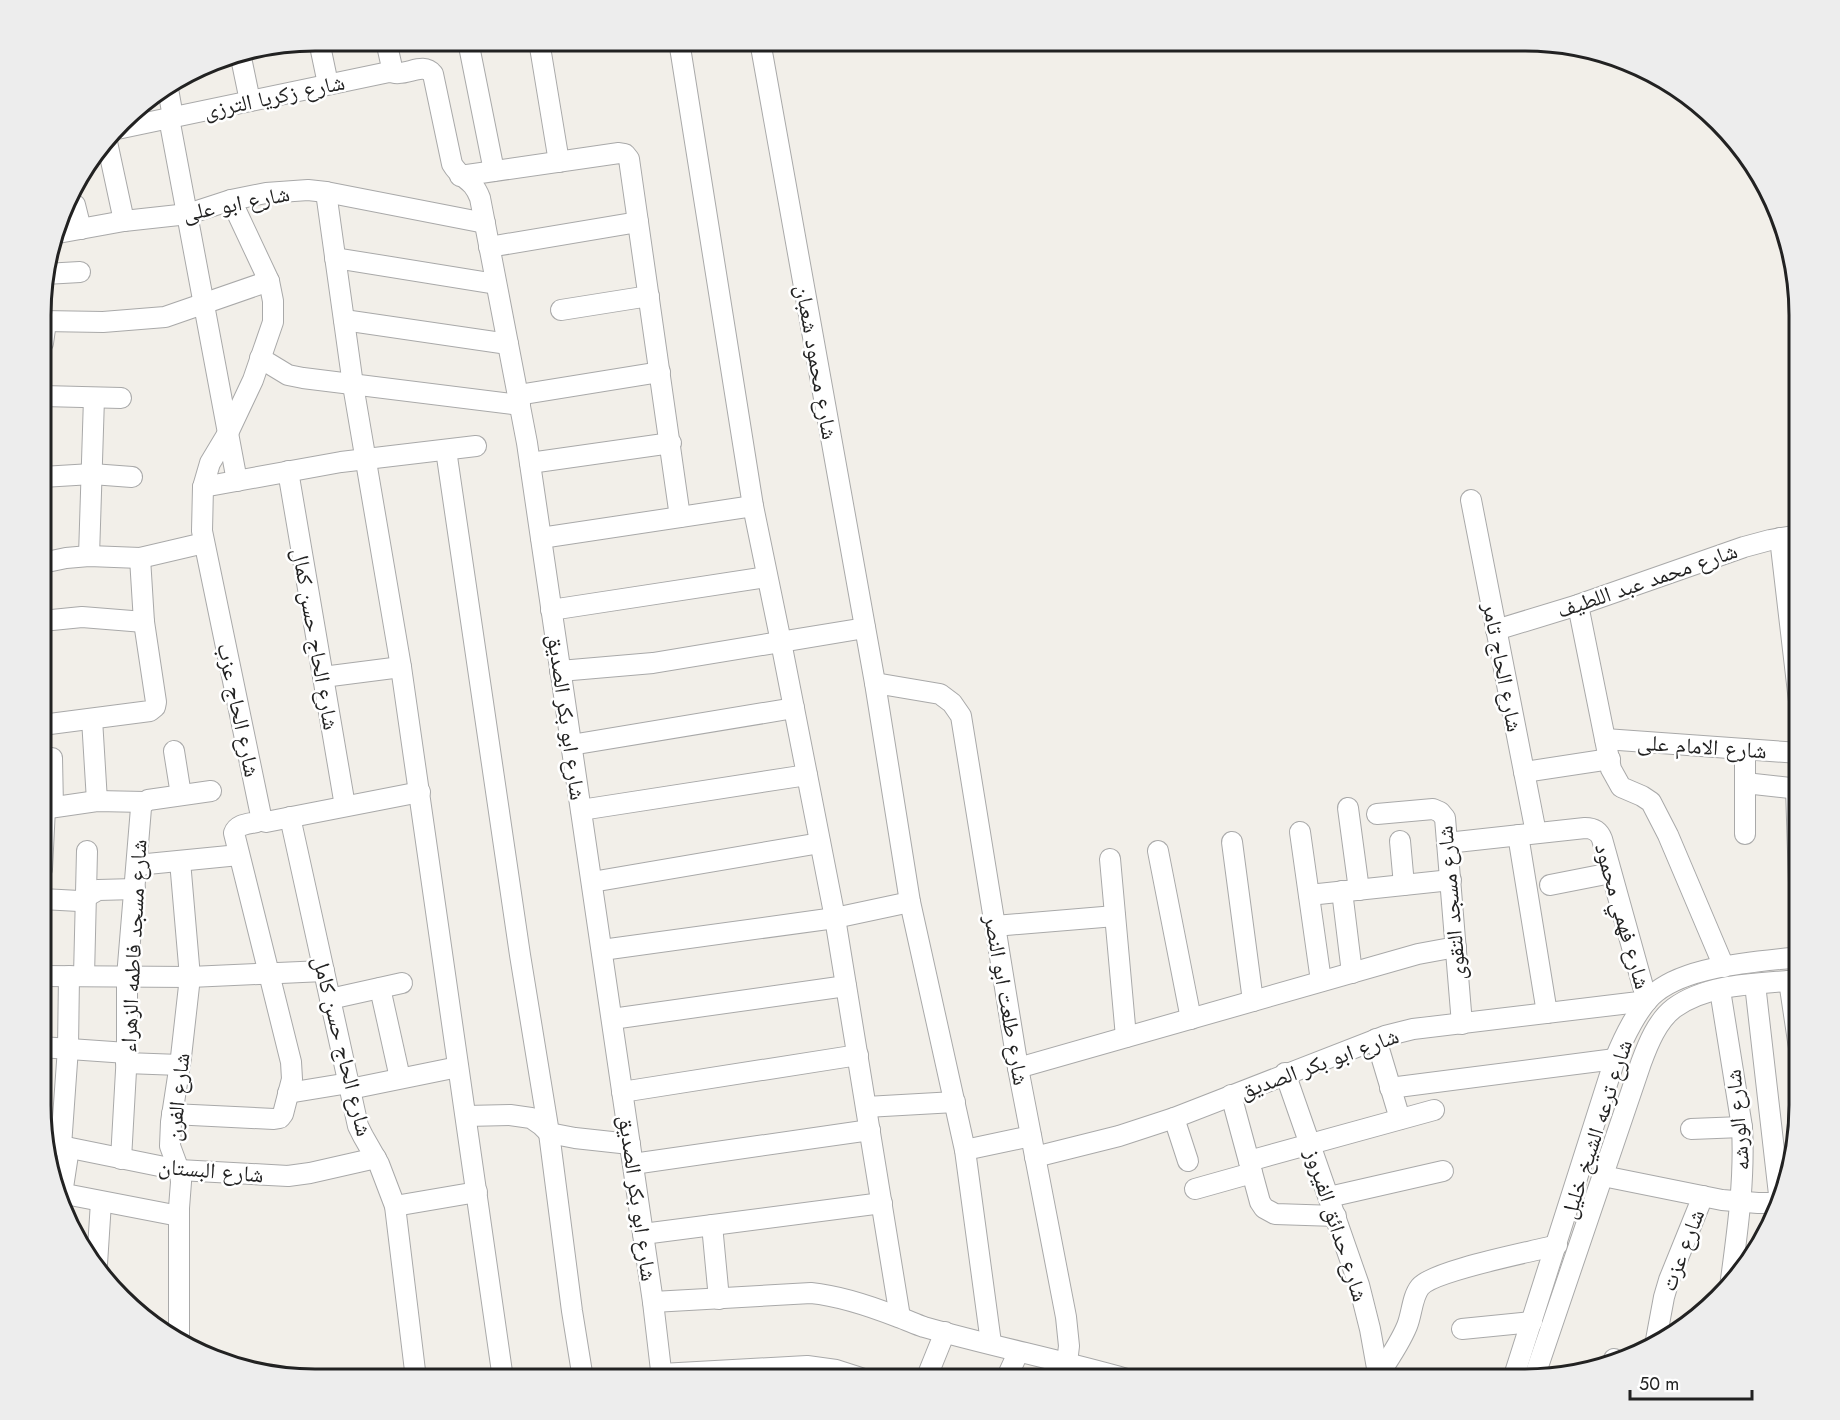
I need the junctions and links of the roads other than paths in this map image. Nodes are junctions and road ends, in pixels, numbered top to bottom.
1 (321, 51) edge
2 (388, 51) edge
3 (470, 51) edge
4 (540, 51) edge
5 (681, 51) edge
6 (762, 51) edge
7 (242, 61) edge
8 (430, 70) joint
9 (393, 72) junction
10 (328, 84) junction
11 (169, 95) edge
12 (250, 101) junction
13 (171, 117) junction
14 (130, 126) edge
15 (109, 150) edge
16 (559, 162) junction
17 (494, 171) junction
18 (460, 176) junction
19 (326, 192) junction
20 (231, 200) junction
21 (75, 206) edge
22 (188, 214) junction
23 (124, 221) junction
24 (638, 222) junction
25 (484, 223) junction
26 (81, 229) junction
27 (64, 232) edge
28 (489, 246) junction
29 (335, 258) junction
30 (80, 272) dead end
31 (54, 273) edge
32 (269, 281) junction
33 (496, 284) junction
34 (650, 296) junction
35 (204, 304) junction
36 (561, 310) dead end
37 (344, 320) junction
38 (51, 322) edge
39 (508, 344) junction
40 (260, 358) junction
41 (660, 372) junction
42 (353, 385) junction
43 (51, 396) edge
44 (94, 398) junction
45 (121, 399) dead end
46 (519, 400) junction
47 (228, 433) junction
48 (670, 443) junction
49 (476, 446) dead end
50 (446, 450) junction
51 (366, 459) junction
52 (530, 463) junction
53 (288, 471) junction
54 (92, 474) junction
55 (51, 476) edge
56 (132, 477) dead end
57 (237, 482) junction
58 (203, 487) junction
59 (1471, 500) dead end
60 (753, 506) junction
61 (680, 517) junction
62 (1789, 537) edge
63 (541, 538) junction
64 (204, 543) junction
65 (89, 556) junction
66 (140, 558) junction
67 (51, 561) edge
68 (766, 577) junction
69 (1578, 605) junction
70 (551, 610) junction
71 (51, 620) edge
72 (144, 622) junction
73 (865, 628) junction
74 (1496, 630) junction
75 (781, 642) junction
76 (401, 667) junction
77 (560, 671) junction
78 (323, 676) junction
79 (875, 683) junction
80 (794, 708) junction
81 (92, 718) junction
82 (51, 724) edge
83 (1605, 740) junction
84 (571, 745) junction
85 (1745, 749) junction
86 (174, 751) dead end
87 (1789, 752) edge
88 (52, 758) dead end
89 (1610, 759) junction
90 (51, 766) edge
91 (1524, 772) junction
92 (807, 775) junction
93 (1745, 783) junction
94 (1789, 787) edge
95 (211, 791) dead end
96 (420, 792) junction
97 (181, 795) junction
98 (97, 801) junction
99 (146, 802) junction
100 (345, 806) junction
101 (51, 807) edge
102 (1348, 808) dead end
103 (581, 810) junction
104 (1377, 814) dead end
105 (290, 817) junction
106 (259, 820) junction
107 (1300, 832) dead end
108 (1745, 834) dead end
109 (1527, 835) junction
110 (1400, 841) dead end
111 (1232, 842) dead end
112 (820, 843) junction
113 (1448, 843) junction
114 (87, 851) dead end
115 (1158, 852) dead end
116 (239, 855) junction
117 (1110, 859) dead end
118 (180, 861) junction
119 (137, 865) junction
120 (1611, 873) junction
121 (1451, 880) junction
122 (592, 882) junction
123 (1404, 885) junction
124 (1550, 885) dead end
125 (135, 889) junction
126 (1351, 891) junction
127 (1309, 895) junction
128 (86, 897) junction
129 (51, 899) edge
130 (910, 902) junction
131 (1115, 916) junction
132 (835, 918) junction
133 (994, 926) junction
134 (1456, 947) junction
135 (602, 950) junction
136 (1789, 958) edge
137 (1724, 967) junction
138 (324, 971) junction
139 (269, 973) junction
140 (1352, 973) junction
141 (51, 975) edge
142 (76, 976) junction
143 (127, 977) junction
144 (190, 977) junction
145 (1321, 981) junction
146 (1789, 981) edge
147 (402, 983) dead end
148 (1755, 984) junction
149 (846, 986) junction
150 (380, 988) junction
151 (1720, 990) junction
152 (330, 999) junction
153 (1253, 1001) junction
154 (1647, 1001) junction
155 (1547, 1013) junction
156 (612, 1019) junction
157 (1191, 1019) junction
158 (1462, 1024) junction
159 (1126, 1037) junction
160 (1376, 1039) junction
161 (51, 1047) edge
162 (69, 1048) junction
163 (858, 1055) junction
164 (126, 1058) junction
165 (1615, 1059) junction
166 (180, 1065) junction
167 (458, 1066) junction
168 (1018, 1068) junction
169 (1285, 1073) junction
170 (400, 1078) junction
171 (350, 1086) junction
172 (1390, 1088) junction
173 (622, 1092) junction
174 (288, 1093) junction
175 (1231, 1095) junction
176 (955, 1102) junction
177 (866, 1107) junction
178 (1434, 1110) dead end
179 (172, 1114) junction
180 (466, 1116) junction
181 (1174, 1118) junction
182 (1400, 1119) junction
183 (1742, 1127) junction
184 (870, 1130) junction
185 (1691, 1130) dead end
186 (549, 1133) junction
187 (1031, 1136) junction
188 (630, 1144) junction
189 (1310, 1144) junction
190 (58, 1146) edge
191 (964, 1150) junction
192 (1035, 1157) junction
193 (376, 1158) junction
194 (121, 1159) junction
195 (1188, 1161) dead end
196 (633, 1164) junction
197 (1251, 1167) junction
198 (179, 1170) junction
199 (1443, 1171) dead end
200 (60, 1173) edge
201 (1603, 1176) junction
202 (1778, 1182) edge
203 (1195, 1189) dead end
204 (477, 1192) junction
205 (67, 1194) edge
206 (1703, 1196) junction
207 (1329, 1197) junction
208 (101, 1202) junction
209 (882, 1203) junction
210 (1741, 1203) junction
211 (1770, 1203) edge
212 (395, 1206) junction
213 (179, 1216) junction
214 (1336, 1216) junction
215 (712, 1225) junction
216 (643, 1234) junction
217 (1557, 1245) junction
218 (98, 1256) edge
219 (1732, 1269) edge
220 (719, 1299) junction
221 (653, 1302) junction
222 (900, 1317) junction
223 (1532, 1322) junction
224 (1462, 1329) dead end
225 (179, 1332) edge
226 (945, 1332) junction
227 (1657, 1334) edge
228 (991, 1343) junction
229 (1018, 1353) junction
230 (1537, 1368) edge
231 (415, 1369) edge
232 (502, 1369) edge
233 (581, 1369) edge
234 (661, 1369) edge
235 (764, 1369) edge
236 (829, 1369) edge
237 (930, 1369) edge
238 (1011, 1369) edge
239 (1062, 1369) edge
240 (1067, 1369) edge
241 (1378, 1369) edge
242 (1383, 1369) edge
243 (1517, 1369) edge

1 - 10 street
2 - 9 street
3 - 17 street
4 - 16 street
5 - 60 street
6 - 73 street, شارع محمود شعبان
7 - 12 street
8 - 9 street, شارع زكريا الترزى
8 - 18 street, شارع ابو بكر الصديق
9 - 10 street, شارع زكريا الترزى
10 - 12 street, شارع زكريا الترزى
11 - 13 street
12 - 13 street, شارع زكريا الترزى
13 - 14 street, شارع زكريا الترزى
13 - 22 street
15 - 23 street
16 - 17 street
16 - 24 street
17 - 18 street
18 - 25 street, شارع ابو بكر الصديق
19 - 20 street, شارع ابو على
19 - 25 street, شارع ابو على
19 - 29 street
20 - 22 street, شارع ابو على
20 - 32 street, شارع الحاج عزب
21 - 26 street
22 - 23 street, شارع ابو على
22 - 35 street
23 - 26 street, شارع ابو على
24 - 28 street
24 - 34 street
25 - 28 street, شارع ابو بكر الصديق
26 - 27 street, شارع ابو على
28 - 33 street, شارع ابو بكر الصديق
29 - 33 street
29 - 37 street
30 - 31 street
32 - 35 street
32 - 40 street, شارع الحاج عزب
33 - 39 street, شارع ابو بكر الصديق
34 - 36 street
34 - 41 street
35 - 38 street
35 - 47 street
37 - 39 street
37 - 42 street
39 - 46 street, شارع ابو بكر الصديق
40 - 42 street
40 - 47 street, شارع الحاج عزب
41 - 46 street
41 - 48 street
42 - 46 street
42 - 51 street
43 - 44 street
44 - 45 street
44 - 54 street
46 - 52 street, شارع ابو بكر الصديق
47 - 57 street
47 - 58 street, شارع الحاج عزب
48 - 52 street
48 - 61 street
49 - 50 street
50 - 51 street
50 - 186 street
51 - 53 street
51 - 76 street
52 - 63 street, شارع ابو بكر الصديق
53 - 57 street
53 - 78 street, شارع الحاج حسن كمال
54 - 55 street
54 - 56 street
54 - 65 street
57 - 58 street
58 - 64 street, شارع الحاج عزب
59 - 74 street, شارع الحاج تامر
60 - 61 street
60 - 68 street
61 - 63 street
62 - 69 street, شارع محمد عبد اللطيف
63 - 70 street, شارع ابو بكر الصديق
64 - 66 street
64 - 106 street, شارع الحاج عزب
65 - 66 street
65 - 67 street
66 - 72 street
68 - 70 street
68 - 75 street
69 - 74 street, شارع محمد عبد اللطيف
69 - 83 street
70 - 77 street, شارع ابو بكر الصديق
71 - 72 street
72 - 81 street
73 - 75 street
73 - 79 street, شارع محمود شعبان
74 - 91 street, شارع الحاج تامر
75 - 77 street
75 - 80 street
76 - 78 street
76 - 96 street
77 - 84 street, شارع ابو بكر الصديق
78 - 100 street, شارع الحاج حسن كمال
79 - 130 street, شارع محمود شعبان
79 - 133 street, شارع طلعت ابو النصر
80 - 84 street
80 - 92 street
81 - 82 street
81 - 98 street
83 - 85 street, شارع الامام على
83 - 89 street
84 - 103 street, شارع ابو بكر الصديق
85 - 87 street, شارع الامام على
85 - 93 street
86 - 97 street
88 - 90 street
89 - 91 street
89 - 137 street
91 - 109 street, شارع الحاج تامر
92 - 103 street
92 - 112 street
93 - 94 street
93 - 108 street
95 - 97 street
96 - 100 street
96 - 167 street
97 - 99 street
98 - 99 street
98 - 101 street
99 - 119 street, شارع مسجد فاطمه الزهراء
100 - 105 street
102 - 126 street
103 - 122 street, شارع ابو بكر الصديق
104 - 113 street, شارع مسجد التقوى
105 - 106 street
105 - 138 street, شارع الحاج حسن كامل
106 - 116 street
107 - 127 street
109 - 113 street
109 - 120 street, شارع فهمي محمود
109 - 155 street, شارع الحاج تامر
110 - 123 street
111 - 153 street
112 - 122 street
112 - 132 street
113 - 121 street, شارع مسجد التقوى
114 - 128 street
115 - 157 street
116 - 118 street
116 - 139 street
117 - 131 street
118 - 119 street
118 - 144 street, شارع الفرن
119 - 125 street, شارع مسجد فاطمه الزهراء
120 - 124 street
120 - 154 street, شارع فهمي محمود
121 - 123 street
121 - 134 street, شارع مسجد التقوى
122 - 135 street, شارع ابو بكر الصديق
123 - 126 street
125 - 128 street
125 - 143 street, شارع مسجد فاطمه الزهراء
126 - 127 street
126 - 140 street
127 - 145 street
128 - 129 street
128 - 142 street
130 - 132 street
130 - 176 street, شارع محمود شعبان
131 - 133 street
131 - 159 street
132 - 135 street
132 - 149 street
133 - 168 street, شارع طلعت ابو النصر
134 - 140 street
134 - 158 street, شارع مسجد التقوى
135 - 156 street, شارع ابو بكر الصديق
136 - 137 street, شارع ترعه الشيخ خليل
137 - 154 street, شارع ترعه الشيخ خليل
138 - 139 street
138 - 152 street, شارع الحاج حسن كامل
139 - 144 street
139 - 174 street
140 - 145 street
141 - 142 street
142 - 143 street
142 - 162 street
143 - 144 street
143 - 164 street, شارع مسجد فاطمه الزهراء
144 - 166 street, شارع الفرن
145 - 153 street
146 - 148 street, شارع ترعه الشيخ خليل
147 - 150 street
148 - 151 street, شارع ترعه الشيخ خليل
148 - 202 street
149 - 156 street
149 - 163 street
150 - 152 street
150 - 170 street
151 - 183 street, شارع الورشه
151 - 201 street, شارع ترعه الشيخ خليل
152 - 171 street, شارع الحاج حسن كامل
153 - 157 street
154 - 155 street, شارع ابو بكر الصديق
154 - 165 street, شارع ترعه الشيخ خليل
155 - 158 street, شارع ابو بكر الصديق
156 - 173 street, شارع ابو بكر الصديق
157 - 159 street
158 - 160 street, شارع ابو بكر الصديق
159 - 168 street
160 - 169 street, شارع ابو بكر الصديق
160 - 172 street
161 - 162 street
162 - 164 street
162 - 190 street
163 - 173 street
163 - 177 street
164 - 166 street
164 - 194 street, شارع مسجد فاطمه الزهراء
165 - 172 street
165 - 217 street, شارع ترعه الشيخ خليل
166 - 179 street, شارع الفرن
167 - 170 street
167 - 180 street
168 - 187 street, شارع طلعت ابو النصر
169 - 175 street, شارع ابو بكر الصديق
169 - 189 street, شارع حدائق الفيروز
170 - 171 street
171 - 174 street
171 - 193 street, شارع الحاج حسن كامل
172 - 182 street
173 - 188 street, شارع ابو بكر الصديق
174 - 179 street
175 - 181 street, شارع ابو بكر الصديق
175 - 197 street
176 - 177 street
176 - 191 street, شارع محمود شعبان
177 - 184 street
178 - 182 street
179 - 198 street, شارع الفرن
180 - 186 street
180 - 204 street
181 - 192 street, شارع ابو بكر الصديق
181 - 195 street
182 - 189 street
183 - 185 street
183 - 210 street, شارع الورشه
184 - 196 street
184 - 209 street
186 - 188 street
186 - 233 street
187 - 191 street
187 - 192 street, شارع طلعت ابو النصر
188 - 196 street, شارع ابو بكر الصديق
189 - 197 street
189 - 207 street, شارع حدائق الفيروز
190 - 194 street, شارع البستان
190 - 200 street
191 - 228 street, شارع محمود شعبان
192 - 240 street, شارع طلعت ابو النصر
193 - 198 street, شارع البستان
193 - 212 street, شارع الحاج حسن كامل
194 - 198 street, شارع البستان
196 - 216 street, شارع ابو بكر الصديق
197 - 203 street
197 - 214 street
198 - 213 street, شارع الفرن
199 - 207 street
201 - 206 street
201 - 230 street, شارع ترعه الشيخ خليل
204 - 212 street
204 - 232 street
205 - 208 street
206 - 210 street
206 - 227 street, شارع عزت
207 - 214 street, شارع حدائق الفيروز
208 - 213 street
208 - 218 street
209 - 215 street
209 - 222 street
210 - 211 street
210 - 219 street, شارع الورشه
212 - 231 street, شارع الحاج حسن كامل
213 - 225 street, شارع الفرن
214 - 241 street, شارع حدائق الفيروز
215 - 216 street
215 - 220 street
216 - 221 street, شارع ابو بكر الصديق
217 - 223 street, شارع ترعه الشيخ خليل
217 - 242 street
220 - 221 street
220 - 222 street
221 - 234 street, شارع ابو بكر الصديق
222 - 226 street
223 - 224 street
223 - 243 street, شارع ترعه الشيخ خليل
226 - 228 street
226 - 237 street
228 - 229 street
229 - 238 street
229 - 239 street
235 - 236 street

